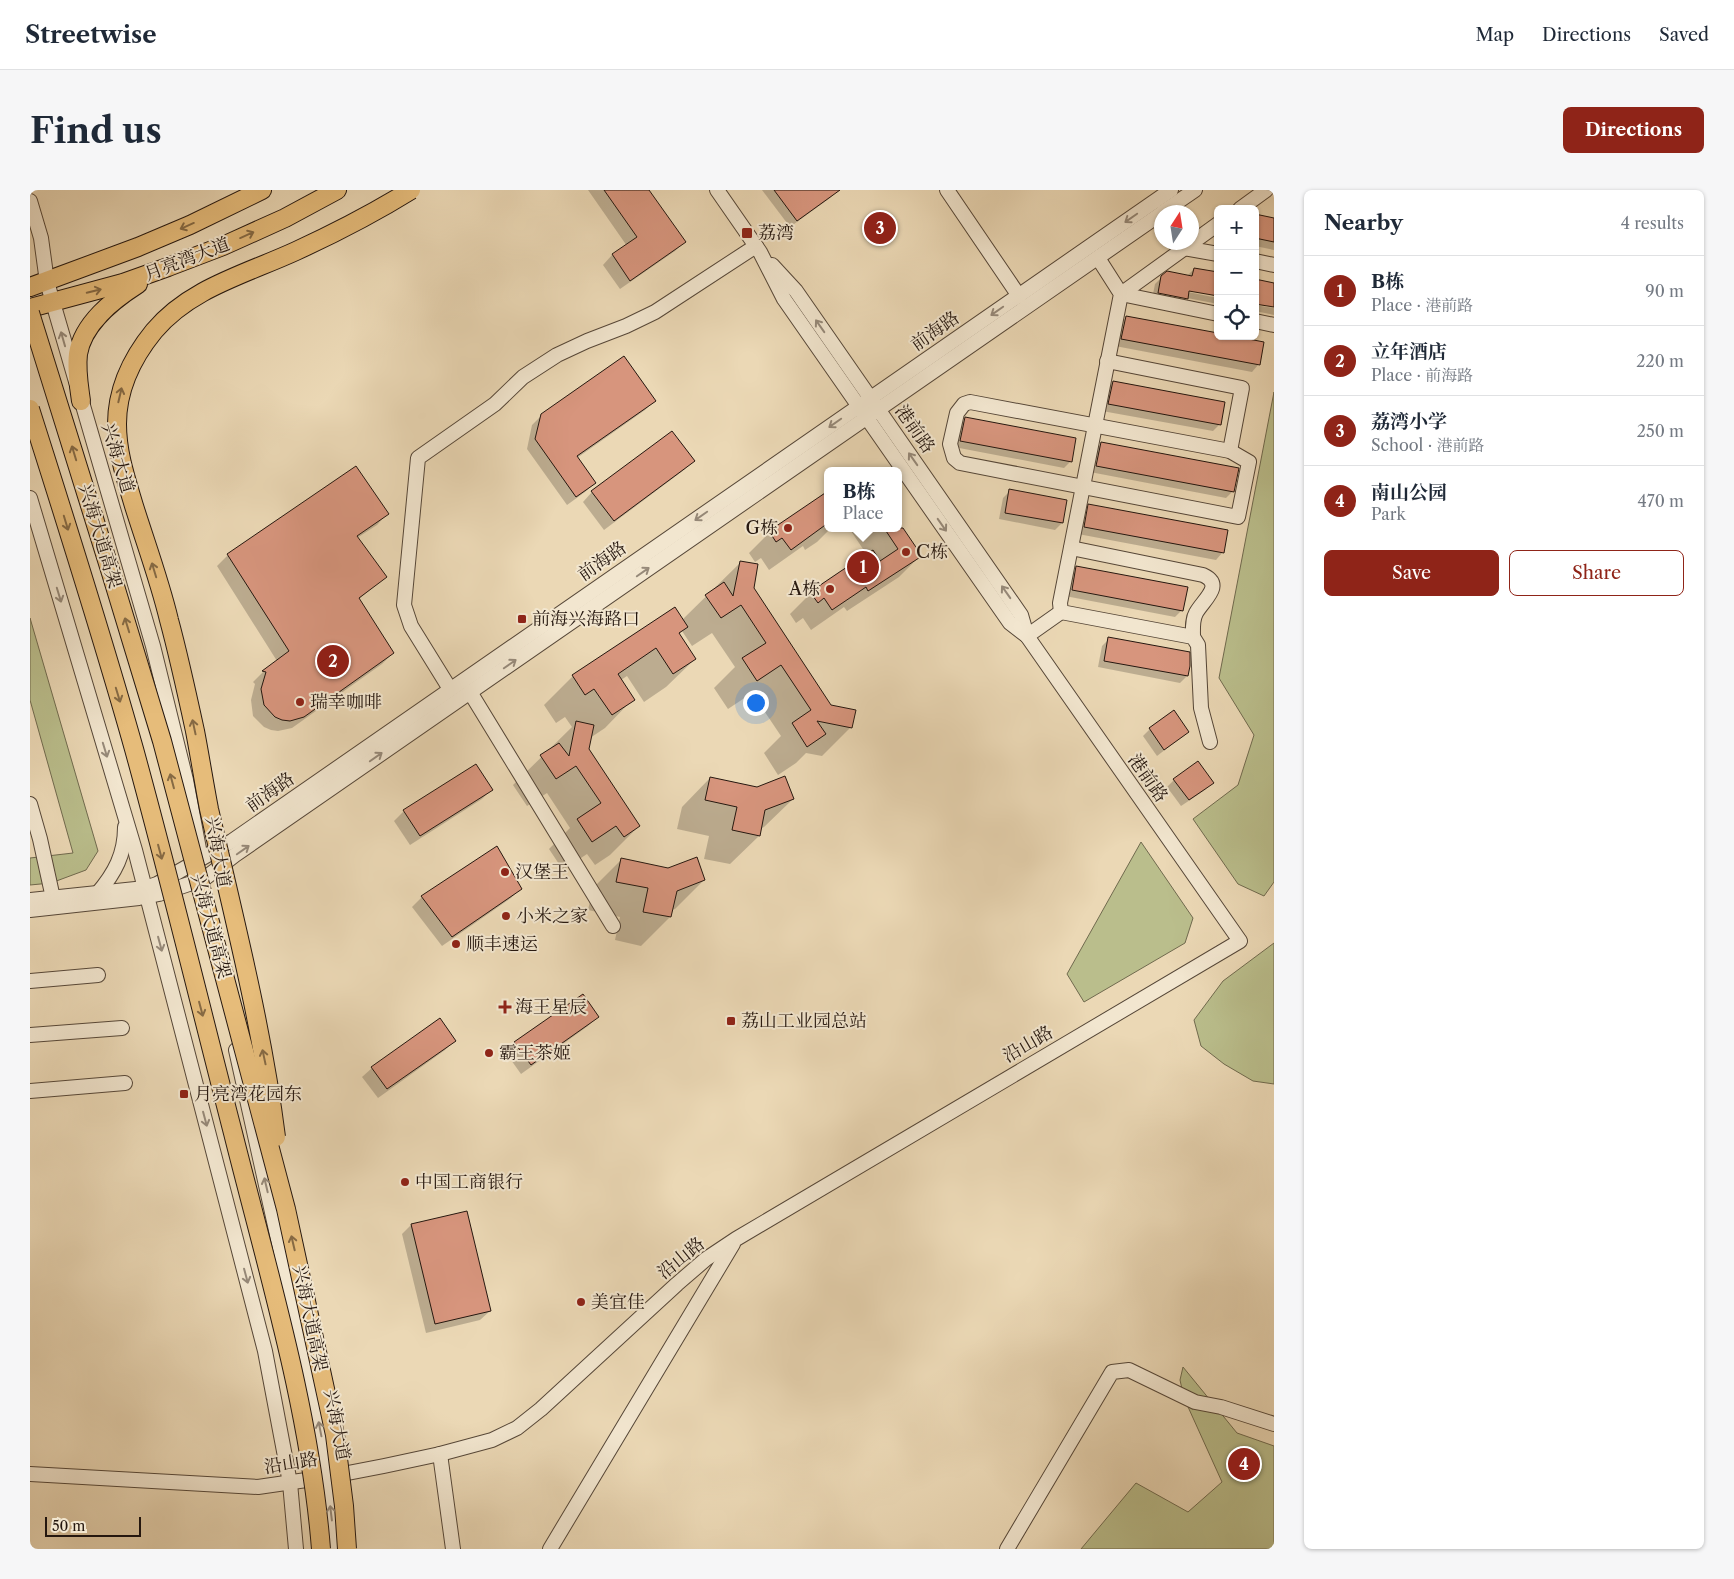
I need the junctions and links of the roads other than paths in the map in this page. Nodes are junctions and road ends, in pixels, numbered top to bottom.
1 (262, 190) edge
2 (337, 190) edge
3 (411, 190) edge
4 (716, 190) edge
5 (947, 190) edge
6 (1171, 190) edge
7 (1195, 190) edge
8 (1266, 190) edge
9 (30, 201) edge
10 (1173, 205) edge
11 (1245, 205) edge
12 (1154, 219) edge
13 (1214, 227) edge
14 (1199, 237) edge
15 (758, 249) junction
16 (1181, 250) edge
17 (1195, 250) edge
18 (1214, 253) edge
19 (1098, 258) junction
20 (1259, 262) edge
21 (1274, 265) edge
22 (168, 268) junction
23 (38, 284) edge
24 (1121, 294) junction
25 (1018, 296) junction
26 (52, 302) junction
27 (30, 308) edge
28 (30, 313) edge
29 (1214, 313) edge
30 (1259, 322) edge
31 (1274, 325) edge
32 (1107, 361) junction
33 (81, 401) junction
34 (868, 408) junction
35 (30, 409) edge
36 (1095, 425) junction
37 (1230, 451) junction
38 (1083, 487) junction
39 (30, 498) edge
40 (1071, 548) junction
41 (1061, 612) junction
42 (1027, 636) junction
43 (1193, 637) junction
44 (450, 689) junction
45 (470, 692) junction
46 (1210, 742) dead end
47 (30, 804) edge
48 (126, 818) junction
49 (201, 860) junction
50 (204, 879) junction
51 (146, 893) junction
52 (97, 894) junction
53 (53, 898) junction
54 (30, 900) edge
55 (30, 910) edge
56 (613, 926) dead end
57 (1240, 941) joint
58 (98, 975) dead end
59 (30, 981) edge
60 (122, 1028) dead end
61 (30, 1035) edge
62 (125, 1083) dead end
63 (30, 1091) edge
64 (286, 1209) junction
65 (736, 1239) junction
66 (1274, 1424) edge
67 (440, 1454) junction
68 (333, 1470) junction
69 (30, 1474) edge
70 (290, 1483) junction
71 (296, 1549) edge
72 (321, 1549) edge
73 (334, 1549) edge
74 (347, 1549) edge
75 (352, 1549) edge
76 (453, 1549) edge
77 (550, 1549) edge
78 (1007, 1549) edge

1 -> 23 main road, 月亮湾大道
22 -> 2 main road, 月亮湾大道
64 -> 3 main road, bridge
4 - 15 street, 港前路
5 - 25 street
6 -> 25 street, 前海路
7 - 10 street, 前海路
8 - 11 street
9 - 23 street, 兴海大道
12 - 19 street, 前海路
13 - 14 street
15 - 34 street, 港前路
15 - 44 street
16 - 24 street
17 - 18 street
19 - 24 street
19 - 34 street, 前海路
20 - 21 street
26 -> 22 main road, 月亮湾大道
22 - 33 main road
23 - 26 street, 兴海大道
24 - 29 street
24 - 32 street
25 -> 34 street, 前海路
26 - 27 main road, 月亮湾大道
33 -> 26 street, 兴海大道
64 -> 28 main road, 兴海大道高架, bridge
30 - 31 street
32 - 36 street
32 - 37 street
33 - 49 street, 兴海大道
34 - 42 street, 港前路
34 -> 44 street, 前海路
45 -> 34 street, 前海路
35 -> 72 main road, 兴海大道高架, bridge
36 - 37 street
36 - 38 street
36 - 38 street
37 - 38 street
38 - 40 street
39 -> 48 street
40 - 41 street
40 - 43 street
41 - 42 street
41 - 43 street
42 - 57 street, 港前路
43 - 46 street
44 - 49 street, 前海路
50 -> 45 street, 前海路
45 - 56 street
47 - 53 street
48 - 51 street
48 - 52 street
49 - 50 street, 兴海大道
49 - 51 street, 前海路
50 - 51 street, 前海路
68 -> 50 street, 兴海大道
51 - 52 street, 前海路
51 - 55 street, 前海路
51 -> 70 street
52 - 53 street, 前海路
53 - 54 street, 前海路
57 - 65 street, 沿山路
58 - 59 street
60 - 61 street
62 - 63 street
68 -> 64 main road, 兴海大道高架, bridge
65 - 67 street, 沿山路
65 - 77 street
66 - 78 street
67 - 68 street, 沿山路
67 - 76 street
68 - 70 street, 沿山路
73 -> 68 street, 兴海大道
68 - 74 main road, 兴海大道高架, bridge
68 - 75 main road, bridge
69 - 70 street, 沿山路
70 - 71 street

